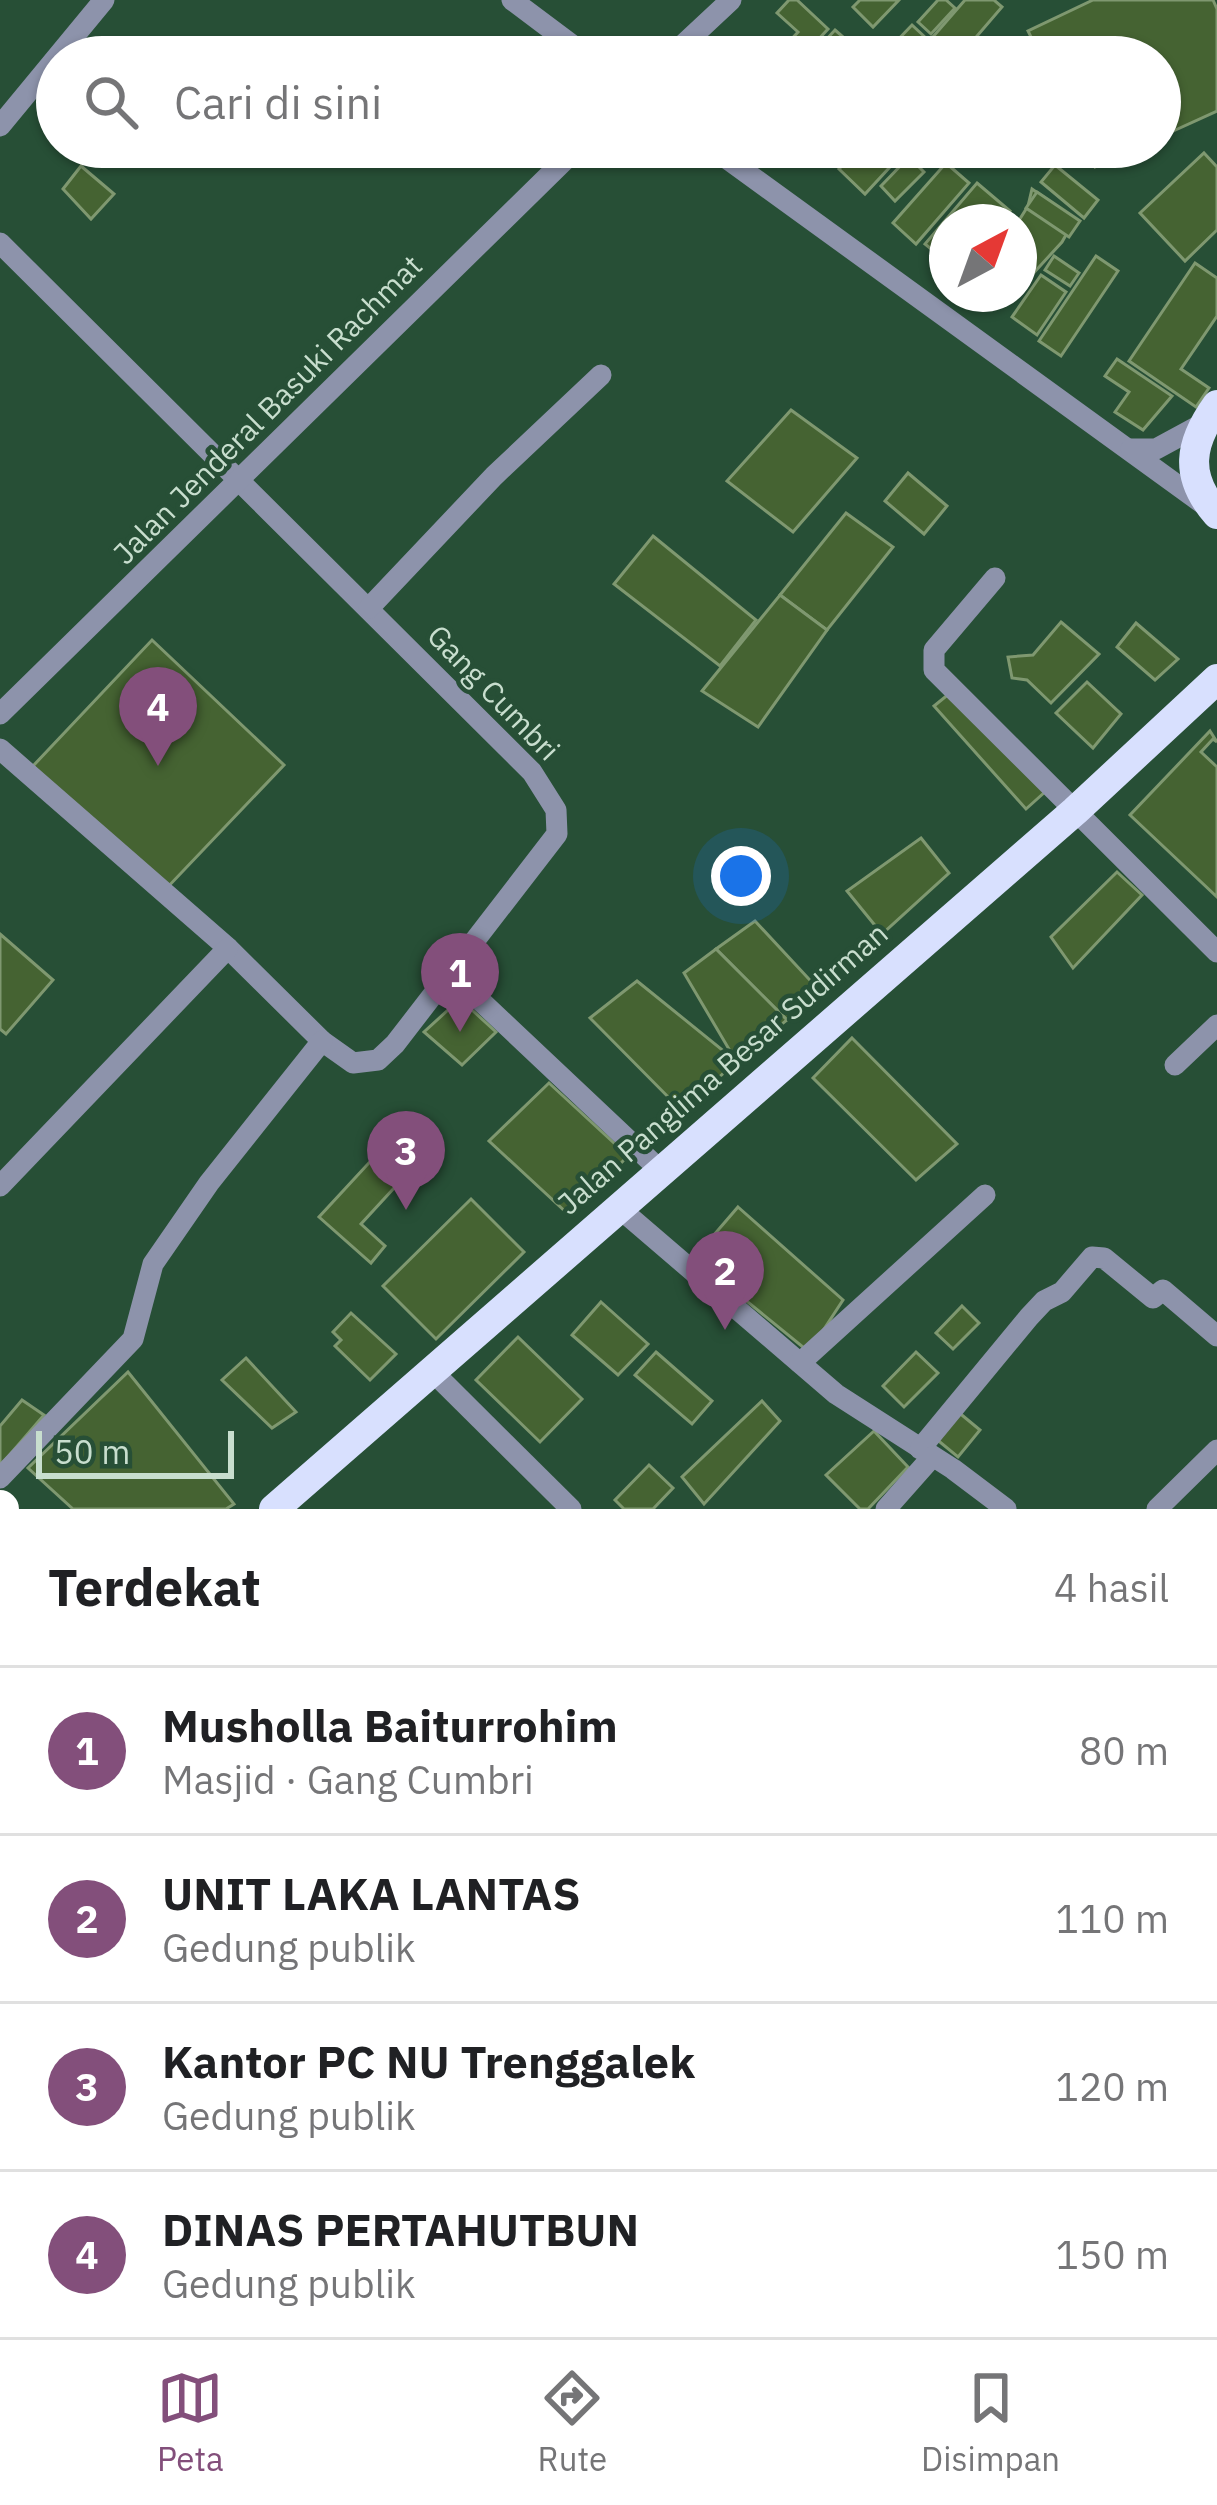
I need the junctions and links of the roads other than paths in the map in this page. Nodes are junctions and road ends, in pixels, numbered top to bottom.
1 (104, 0) edge
2 (512, 0) edge
3 (730, 0) edge
4 (74, 36) edge
5 (560, 36) edge
6 (692, 36) edge
7 (36, 82) edge
8 (0, 126) edge
9 (557, 168) edge
10 (740, 168) edge
11 (0, 243) edge
12 (601, 375) dead end
13 (1211, 414) edge
14 (1131, 448) junction
15 (242, 480) junction
16 (1215, 512) edge
17 (995, 578) dead end
18 (369, 608) junction
19 (1217, 679) edge
20 (0, 714) edge
21 (0, 748) edge
22 (1075, 811) junction
23 (229, 948) junction
24 (1217, 952) edge
25 (451, 973) junction
26 (1217, 1025) edge
27 (322, 1041) junction
28 (1175, 1066) dead end
29 (661, 1171) junction
30 (0, 1186) edge
31 (985, 1195) dead end
32 (618, 1208) junction
33 (1217, 1336) edge
34 (800, 1363) junction
35 (431, 1370) junction
36 (1217, 1450) edge
37 (926, 1453) junction
38 (0, 1478) edge
39 (274, 1509) edge
40 (571, 1509) edge
41 (886, 1509) edge
42 (1006, 1509) edge
43 (1156, 1509) edge

1 - 4 street
2 - 5 street
3 - 6 street
7 - 8 street
9 - 15 street, Jalan Jenderal Basuki Rachmat
10 - 14 street
11 - 15 street, Gang Cumbri
12 - 18 street
13 - 14 street
13 - 16 main road
14 - 16 street
15 - 18 street, Gang Cumbri
15 - 20 street, Jalan Jenderal Basuki Rachmat
17 - 22 street
18 - 25 street, Gang Cumbri
19 - 22 main road, Jalan Panglima Besar Sudirman
21 - 23 street
22 - 24 street
22 - 29 main road, Jalan Panglima Besar Sudirman
23 - 27 street
23 - 30 street
25 - 27 street
25 - 29 street
26 - 28 street
27 - 38 street
29 - 32 main road, Jalan Panglima Besar Sudirman
31 - 34 street
32 - 34 street
32 - 35 main road, Jalan Panglima Besar Sudirman
33 - 37 street
34 - 37 street
35 - 39 main road, Jalan Panglima Besar Sudirman
35 - 40 street
36 - 43 street
37 - 41 street
37 - 42 street

